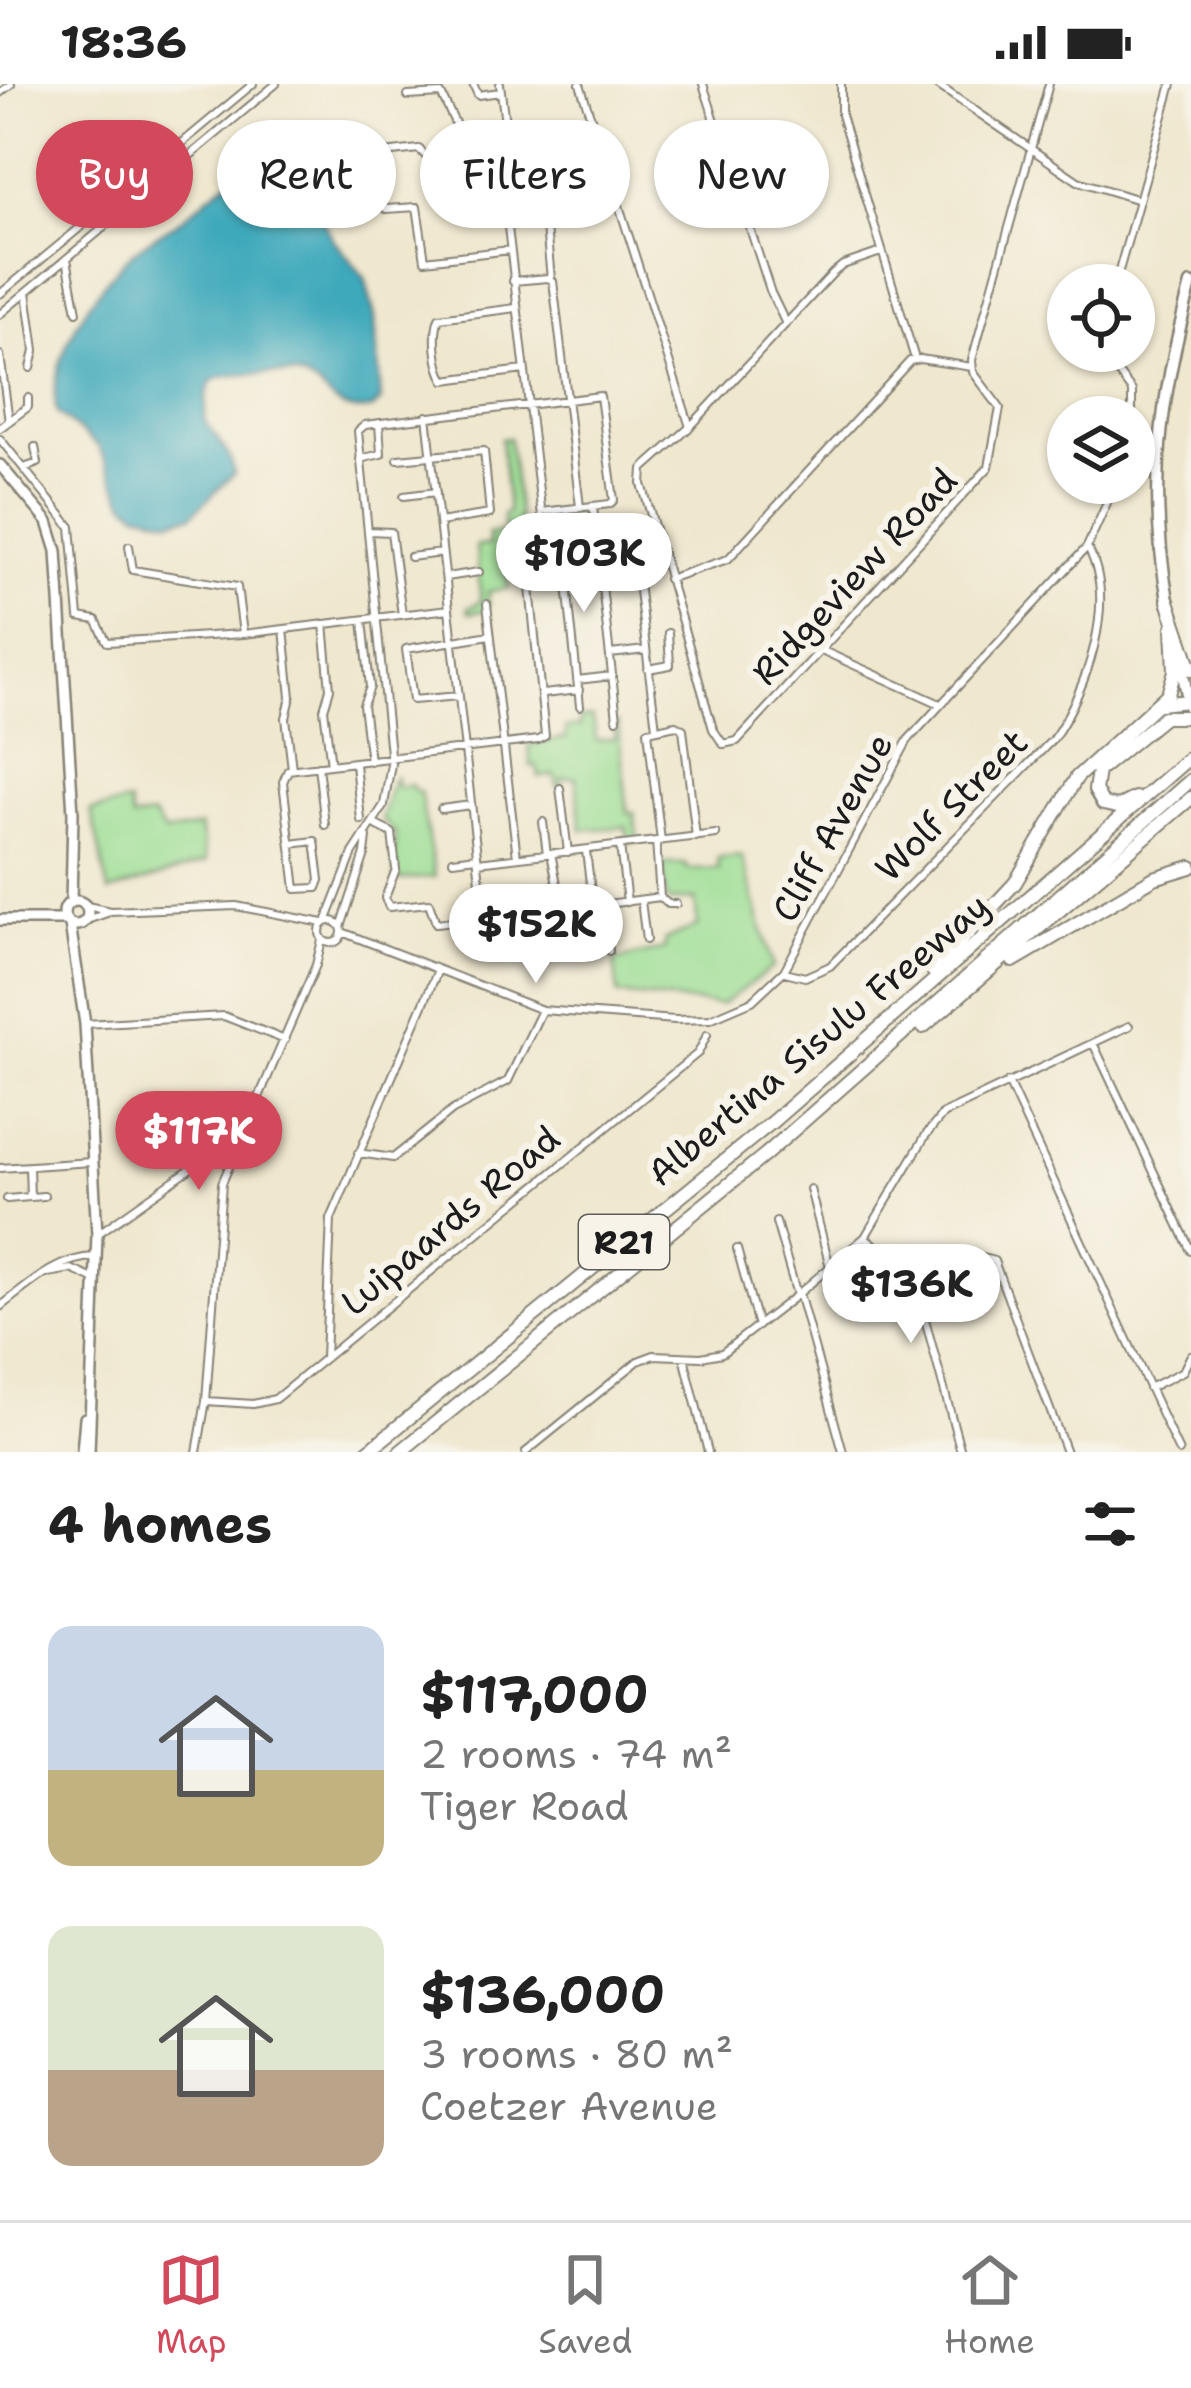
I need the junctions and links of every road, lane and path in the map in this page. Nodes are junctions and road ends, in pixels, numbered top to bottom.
1 (11, 84) edge
2 (253, 84) edge
3 (277, 84) edge
4 (418, 84) edge
5 (473, 84) edge
6 (580, 84) edge
7 (703, 84) edge
8 (841, 84) edge
9 (936, 84) edge
10 (1049, 84) edge
11 (1172, 84) edge
12 (501, 88) edge
13 (0, 93) edge
14 (422, 94) junction
15 (409, 96) dead end
16 (455, 120) edge
17 (505, 120) edge
18 (1031, 150) junction
19 (1139, 200) junction
20 (396, 207) edge
21 (507, 228) edge
22 (546, 228) edge
23 (510, 250) junction
24 (881, 252) junction
25 (67, 259) junction
26 (1121, 264) edge
27 (551, 279) junction
28 (513, 281) junction
29 (1191, 284) edge
30 (27, 292) junction
31 (0, 294) edge
32 (517, 308) junction
33 (77, 312) dead end
34 (0, 314) edge
35 (786, 325) junction
36 (0, 355) edge
37 (915, 359) junction
38 (972, 367) junction
39 (31, 368) dead end
40 (524, 370) junction
41 (28, 398) dead end
42 (567, 399) junction
43 (528, 403) junction
44 (427, 416) junction
45 (9, 421) junction
46 (379, 423) junction
47 (690, 427) junction
48 (0, 428) edge
49 (0, 439) edge
50 (35, 447) dead end
51 (432, 455) junction
52 (361, 459) junction
53 (398, 459) dead end
54 (0, 465) edge
55 (23, 468) junction
56 (436, 492) junction
57 (404, 496) dead end
58 (1106, 504) edge
59 (593, 506) junction
60 (580, 507) junction
61 (542, 512) junction
62 (439, 522) junction
63 (370, 532) junction
64 (545, 542) junction
65 (129, 546) dead end
66 (1087, 547) junction
67 (443, 553) junction
68 (410, 557) dead end
69 (646, 557) dead end
70 (635, 559) junction
71 (599, 563) junction
72 (479, 572) dead end
73 (446, 577) junction
74 (668, 579) junction
75 (1168, 601) junction
76 (487, 604) dead end
77 (449, 610) junction
78 (402, 615) junction
79 (378, 618) junction
80 (363, 620) junction
81 (324, 624) junction
82 (1173, 627) junction
83 (284, 628) junction
84 (668, 632) dead end
85 (242, 634) junction
86 (490, 635) junction
87 (453, 641) junction
88 (646, 650) junction
89 (821, 650) junction
90 (610, 654) junction
91 (649, 669) junction
92 (1191, 670) edge
93 (612, 676) junction
94 (578, 680) junction
95 (579, 690) junction
96 (543, 694) junction
97 (459, 696) junction
98 (939, 704) junction
99 (1159, 705) junction
100 (580, 706) dead end
101 (1190, 711) edge
102 (617, 718) dead end
103 (656, 728) junction
104 (503, 745) junction
105 (465, 749) junction
106 (1191, 753) edge
107 (391, 758) junction
108 (370, 760) junction
109 (355, 762) junction
110 (331, 765) junction
111 (318, 766) junction
112 (292, 770) junction
113 (1191, 780) edge
114 (560, 788) dead end
115 (1191, 797) edge
116 (471, 805) junction
117 (441, 809) dead end
118 (362, 820) dead end
119 (543, 822) dead end
120 (374, 824) junction
121 (326, 825) dead end
122 (368, 834) junction
123 (716, 834) dead end
124 (696, 837) junction
125 (658, 841) junction
126 (291, 844) junction
127 (620, 845) junction
128 (585, 850) junction
129 (568, 851) junction
130 (549, 854) junction
131 (517, 857) junction
132 (453, 860) dead end
133 (478, 860) junction
134 (1191, 867) edge
135 (660, 897) junction
136 (641, 901) junction
137 (627, 902) junction
138 (76, 904) junction
139 (676, 904) dead end
140 (603, 905) junction
141 (592, 907) junction
142 (110, 911) junction
143 (484, 918) junction
144 (40, 919) junction
145 (0, 920) edge
146 (298, 920) junction
147 (76, 922) junction
148 (325, 922) junction
149 (332, 936) junction
150 (646, 940) dead end
151 (487, 943) dead end
152 (609, 951) dead end
153 (438, 970) junction
154 (784, 971) junction
155 (542, 1010) junction
156 (85, 1024) junction
157 (1129, 1026) dead end
158 (879, 1028) junction
159 (707, 1035) dead end
160 (285, 1040) junction
161 (1093, 1043) junction
162 (902, 1044) junction
163 (1008, 1082) junction
164 (237, 1147) junction
165 (358, 1154) junction
166 (766, 1155) junction
167 (93, 1162) junction
168 (29, 1166) junction
169 (0, 1168) edge
170 (810, 1189) dead end
171 (44, 1196) dead end
172 (30, 1197) junction
173 (7, 1199) dead end
174 (776, 1222) dead end
175 (97, 1234) junction
176 (865, 1237) junction
177 (737, 1249) dead end
178 (1191, 1251) edge
179 (95, 1257) junction
180 (830, 1268) junction
181 (44, 1274) junction
182 (913, 1275) junction
183 (93, 1279) junction
184 (798, 1294) junction
185 (0, 1307) edge
186 (758, 1326) junction
187 (1191, 1355) edge
188 (684, 1357) junction
189 (325, 1358) junction
190 (1150, 1388) junction
191 (206, 1401) junction
192 (86, 1452) edge
193 (197, 1452) edge
194 (367, 1452) edge
195 (400, 1452) edge
196 (526, 1452) edge
197 (708, 1452) edge
198 (843, 1452) edge
199 (961, 1452) edge
200 (1066, 1452) edge
201 (1179, 1452) edge

1 - 13 street
2 - 31 street
3 - 25 street
4 - 14 street
5 - 12 street
6 - 47 street
7 - 35 street
8 - 24 street
9 - 18 street
10 - 18 street
11 - 19 street
12 - 17 street
14 - 15 street
14 - 16 street
18 - 19 street
18 - 38 street
19 - 26 street
20 - 23 street
21 - 23 street
22 - 27 street
23 - 28 street
24 - 35 street
24 - 37 street
25 - 30 street
25 - 33 street
27 - 28 street
27 - 42 street
28 - 32 street
29 - 75 main road
30 - 34 street
30 - 39 street
32 - 40 street
32 - 40 street
35 - 47 street
36 - 45 street
37 - 38 street
37 - 74 street
38 - 89 street, Ridgeview Road
40 - 43 street
41 - 45 street
42 - 43 street
42 - 59 street
42 - 60 street
43 - 44 street
43 - 61 street
44 - 46 street
44 - 51 street
45 - 48 street
46 - 52 street
46 - 52 street
47 - 74 street
49 - 55 street
50 - 55 street
51 - 53 street
51 - 56 street
51 - 62 street
52 - 63 street
54 - 138 street
55 - 85 street
56 - 57 street
56 - 62 street
58 - 66 street, Cliff Avenue
59 - 60 street
59 - 71 street
60 - 61 street
61 - 64 street
62 - 67 street
63 - 78 street
63 - 79 street
64 - 94 street
64 - 96 street
65 - 85 street
66 - 98 street, Cliff Avenue
66 - 154 street, Wolf Street
67 - 68 street
67 - 73 street
69 - 70 street
70 - 71 street
70 - 88 street
71 - 90 street
72 - 73 street
73 - 77 street
74 - 89 street, Ridgeview Road
75 - 82 main road
75 - 92 highway
76 - 86 street
77 - 78 street
77 - 87 street
78 - 79 street
79 - 80 street
79 - 107 street
80 - 81 street
80 - 108 street
81 - 83 street
81 - 110 street
82 - 99 highway
82 - 101 main road
83 - 85 street
83 - 112 street
84 - 91 street
86 - 87 street
86 - 104 street
87 - 97 street
87 - 97 street
88 - 90 street
88 - 91 street
89 - 98 street
90 - 93 street
91 - 103 street
93 - 94 street
93 - 102 street
94 - 95 street
95 - 96 street
95 - 100 street
96 - 104 street
97 - 105 street
98 - 154 street, Cliff Avenue
99 - 101 highway
99 - 158 highway
101 - 106 highway
103 - 124 street
103 - 125 street
104 - 105 street
104 - 131 street
105 - 107 street
105 - 116 street
106 - 158 highway, Albertina Sisulu Freeway / R21
107 - 108 street
107 - 120 street
108 - 109 street
109 - 110 street
109 - 118 street
110 - 111 street
111 - 112 street
111 - 121 street
112 - 126 street
113 - 166 highway, Albertina Sisulu Freeway / R21
114 - 129 street
115 - 162 highway
116 - 117 street
116 - 133 street
119 - 130 street
120 - 122 street
120 - 143 street
122 - 148 street
122 - 149 street
123 - 124 street
124 - 125 street
125 - 127 street
125 - 135 street
126 - 126 street
127 - 128 street
127 - 137 street
128 - 129 street
128 - 141 street
129 - 130 street
130 - 131 street
130 - 141 street
131 - 133 street
132 - 133 street
133 - 143 street
134 - 162 highway
135 - 136 street
135 - 139 street
136 - 137 street
136 - 150 street
137 - 140 street
138 - 142 street
138 - 144 street
138 - 147 street
138 - 147 street
140 - 141 street
140 - 152 street
142 - 146 street
142 - 147 street
143 - 151 street
144 - 145 street
144 - 147 street
146 - 148 street
146 - 149 street
147 - 156 street
148 - 149 street
148 - 149 street
149 - 153 street
149 - 160 street
153 - 155 street
153 - 165 street
154 - 155 street, Cliff Avenue
155 - 165 street
156 - 160 street
156 - 167 street
157 - 161 street
158 - 194 highway, Albertina Sisulu Freeway / R21
159 - 189 street, Luipaards Road
160 - 164 street
161 - 163 street
161 - 178 street
162 - 166 highway
163 - 176 street
163 - 190 street
164 - 175 street
164 - 191 street
165 - 189 street
166 - 195 highway, Albertina Sisulu Freeway / R21
167 - 168 street
167 - 175 street
168 - 169 street
168 - 172 street
170 - 180 street
171 - 172 street
172 - 173 street
174 - 184 street
175 - 179 street
176 - 180 street
176 - 182 street
177 - 186 street
179 - 181 street
179 - 183 street
180 - 184 street
181 - 183 street
181 - 185 street
182 - 199 street
182 - 200 street
183 - 192 street
184 - 186 street
184 - 198 street
186 - 188 street
187 - 190 street
188 - 196 street
188 - 197 street
189 - 191 street, Luipaards Road
190 - 201 street
191 - 193 street

